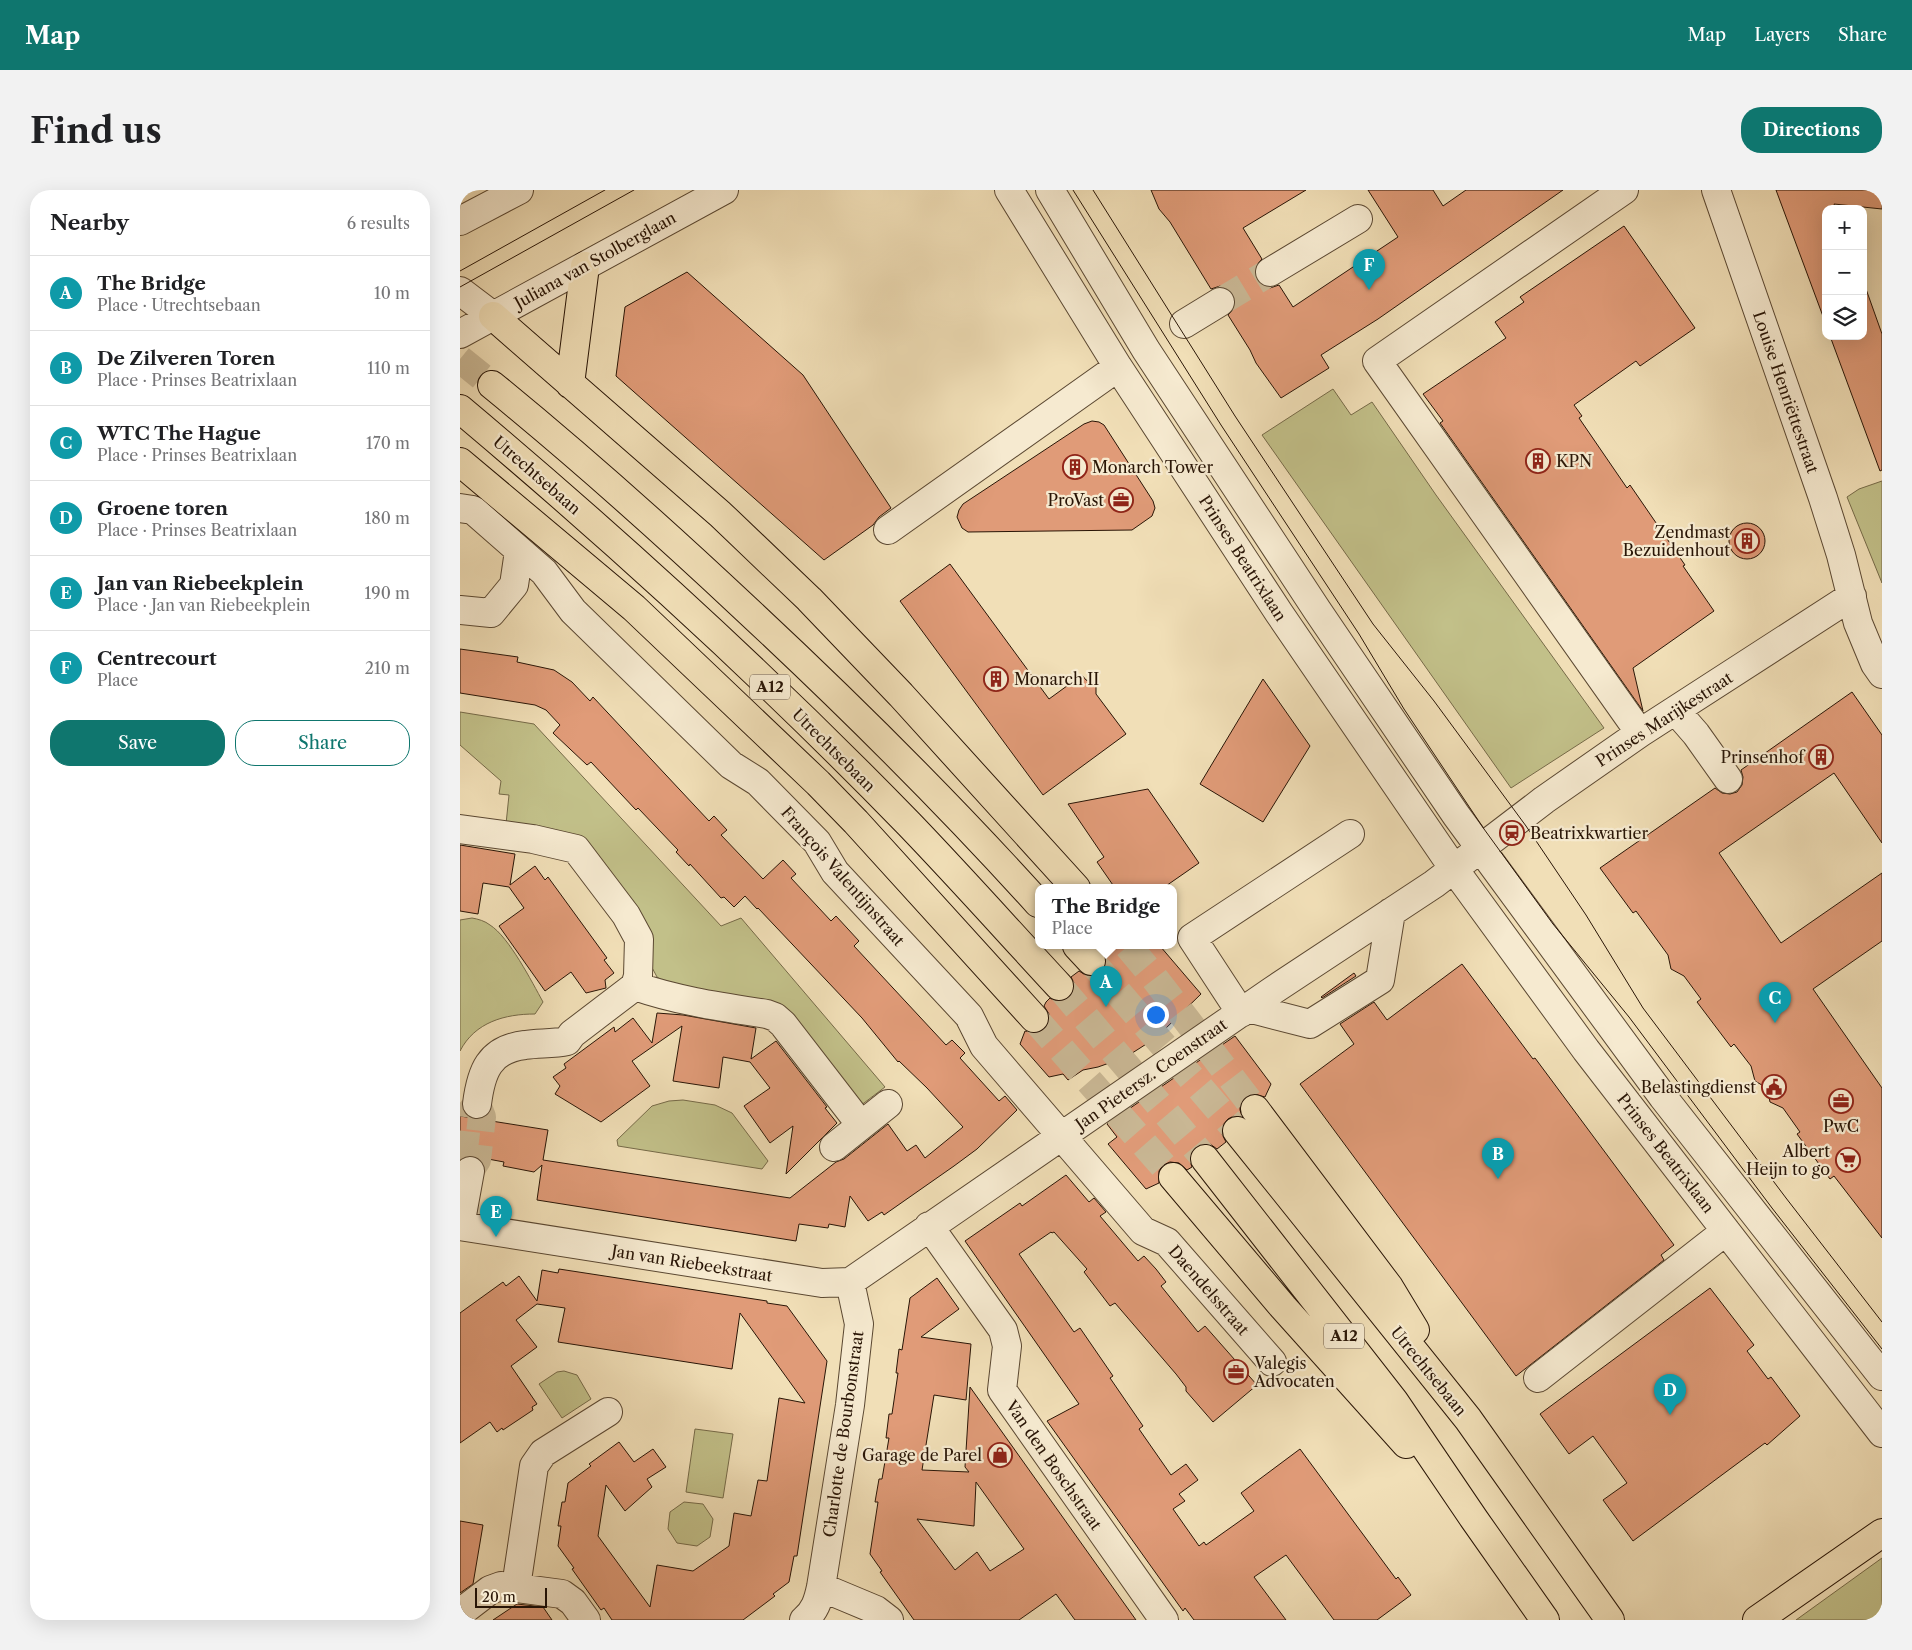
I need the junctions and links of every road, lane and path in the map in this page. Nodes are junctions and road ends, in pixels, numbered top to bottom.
1 (519, 190) edge
2 (724, 190) edge
3 (1009, 190) edge
4 (1050, 190) edge
5 (1624, 190) edge
6 (1716, 190) edge
7 (1358, 219) dead end
8 (460, 221) edge
9 (585, 266) junction
10 (1270, 272) tunnel mouth
11 (460, 291) edge
12 (1220, 302) tunnel mouth
13 (493, 316) junction
14 (1184, 324) dead end
15 (460, 334) edge
16 (1118, 367) junction
17 (570, 384) junction
18 (492, 385) tunnel mouth
19 (460, 409) edge
20 (460, 462) edge
21 (460, 508) edge
22 (888, 530) dead end
23 (519, 551) junction
24 (1852, 596) junction
25 (460, 610) edge
26 (1882, 674) edge
27 (1676, 711) junction
28 (1640, 733) junction
29 (1728, 779) dead end
30 (460, 829) edge
31 (1350, 834) dead end
32 (1480, 848) junction
33 (1454, 869) junction
34 (1072, 884) edge
35 (1035, 900) edge
36 (1391, 912) junction
37 (635, 986) junction
38 (1059, 986) tunnel mouth
39 (1244, 1010) junction
40 (1034, 1018) tunnel mouth
41 (476, 1104) tunnel mouth
42 (888, 1104) dead end
43 (1255, 1109) tunnel mouth
44 (861, 1125) junction
45 (1237, 1131) tunnel mouth
46 (1062, 1136) junction
47 (834, 1147) dead end
48 (1205, 1159) tunnel mouth
49 (470, 1170) dead end
50 (1173, 1177) tunnel mouth
51 (460, 1226) edge
52 (929, 1226) junction
53 (1726, 1231) junction
54 (850, 1282) junction
55 (1272, 1362) dead end
56 (1882, 1376) edge
57 (1538, 1378) dead end
58 (608, 1412) dead end
59 (1468, 1419) junction
60 (1882, 1433) edge
61 (1474, 1519) junction
62 (1882, 1533) edge
63 (516, 1587) junction
64 (821, 1587) junction
65 (460, 1613) edge
66 (586, 1620) edge
67 (804, 1620) edge
68 (889, 1620) edge
69 (1164, 1620) edge
70 (1545, 1620) edge
71 (1610, 1620) edge
72 (1757, 1620) edge

1 - 8 street
2 - 9 street, Juliana van Stolberglaan
3 - 16 street, Prinses Beatrixlaan
4 - 32 street, Prinses Beatrixlaan
5 - 28 street
6 - 24 street, Louise Henriëttestraat
7 - 10 street
9 - 13 street, Juliana van Stolberglaan
9 - 17 main road
11 - 13 street
12 - 14 street
13 - 15 street, Juliana van Stolberglaan
13 - 17 main road
16 - 22 street
16 - 33 street, Prinses Beatrixlaan
17 - 34 main road
18 - 35 main road, A12
19 - 38 main road, Utrechtsebaan / A12
20 - 40 main road
21 - 23 street, François Valentijnstraat
23 - 25 street
23 - 46 street, François Valentijnstraat
24 - 26 street, Louise Henriëttestraat
24 - 27 street, Prinses Marijkestraat
27 - 28 street, Prinses Marijkestraat
27 - 29 street
28 - 32 street, Prinses Marijkestraat
30 - 37 street
31 - 39 street
32 - 33 street
32 - 56 street, Prinses Beatrixlaan
33 - 36 street, Jan Pietersz. Coenstraat
33 - 53 street, Prinses Beatrixlaan
36 - 39 street, Jan Pietersz. Coenstraat
36 - 39 street
37 - 41 street
37 - 44 street
39 - 46 street, Jan Pietersz. Coenstraat
42 - 44 street
43 - 59 main road
44 - 47 street
45 - 59 main road, Utrechtsebaan / A12
46 - 52 street, Jan Pietersz. Coenstraat
46 - 55 street, Daendelsstraat
48 - 61 main road, A12
49 - 51 street
50 - 61 main road
51 - 54 street, Jan van Riebeekstraat
52 - 54 street, Jan Pietersz. Coenstraat
52 - 69 street, Van den Boschstraat
53 - 57 street
53 - 60 street, Prinses Beatrixlaan
54 - 64 street, Charlotte de Bourbonstraat
58 - 63 street
59 - 71 main road, Utrechtsebaan / A12
61 - 70 main road, A12
62 - 72 main road
63 - 65 street
63 - 66 street
64 - 67 street, Charlotte de Bourbonstraat
64 - 68 street

